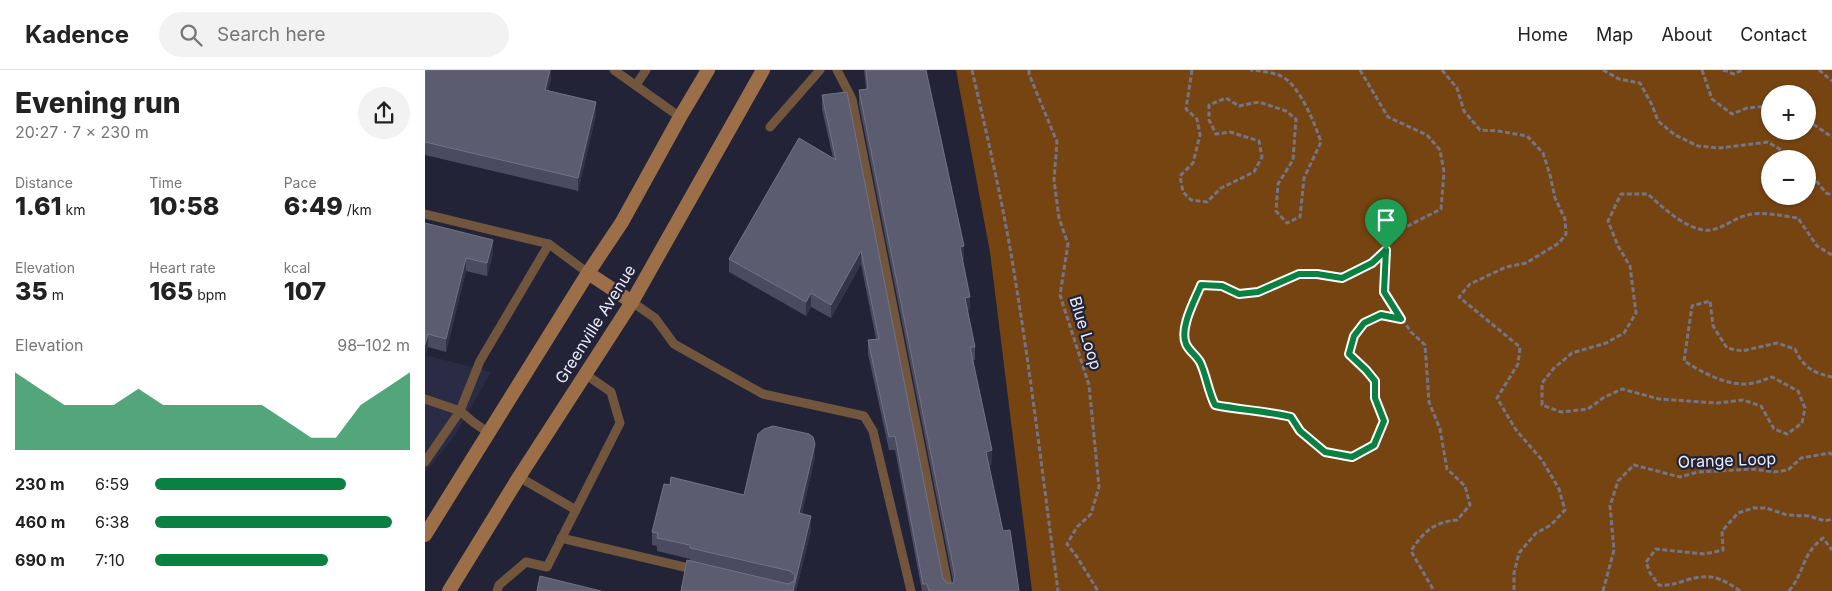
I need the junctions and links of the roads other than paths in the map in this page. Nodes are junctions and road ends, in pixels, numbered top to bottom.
1 (614, 70) edge
2 (646, 70) edge
3 (708, 70) edge
4 (763, 70) edge
5 (820, 70) edge
6 (837, 70) edge
7 (636, 85) junction
8 (680, 117) junction
9 (770, 127) dead end
10 (425, 214) edge
11 (549, 244) junction
12 (588, 273) junction
13 (632, 302) junction
14 (585, 374) junction
15 (425, 399) edge
16 (461, 411) junction
17 (489, 432) junction
18 (425, 462) edge
19 (519, 477) junction
20 (576, 510) junction
21 (425, 535) edge
22 (561, 538) junction
23 (703, 571) edge
24 (449, 591) edge
25 (497, 591) edge
26 (911, 591) edge
27 (949, 591) edge

1 - 7 lane
2 - 7 lane
3 - 8 main road, Greenville Avenue
4 - 13 main road, Greenville Avenue
5 - 9 lane
6 - 27 lane
7 - 8 lane
8 - 12 main road, Greenville Avenue
10 - 11 lane
11 - 12 lane
11 - 16 lane
12 - 13 main road
12 - 17 main road, Greenville Avenue
13 - 14 main road, Greenville Avenue
13 - 26 lane
14 - 19 main road, Greenville Avenue
14 - 20 lane
15 - 16 lane
16 - 17 lane
16 - 18 lane
17 - 21 main road, Greenville Avenue
19 - 20 lane
19 - 24 main road, Greenville Avenue
20 - 22 lane
22 - 23 lane
22 - 25 lane

